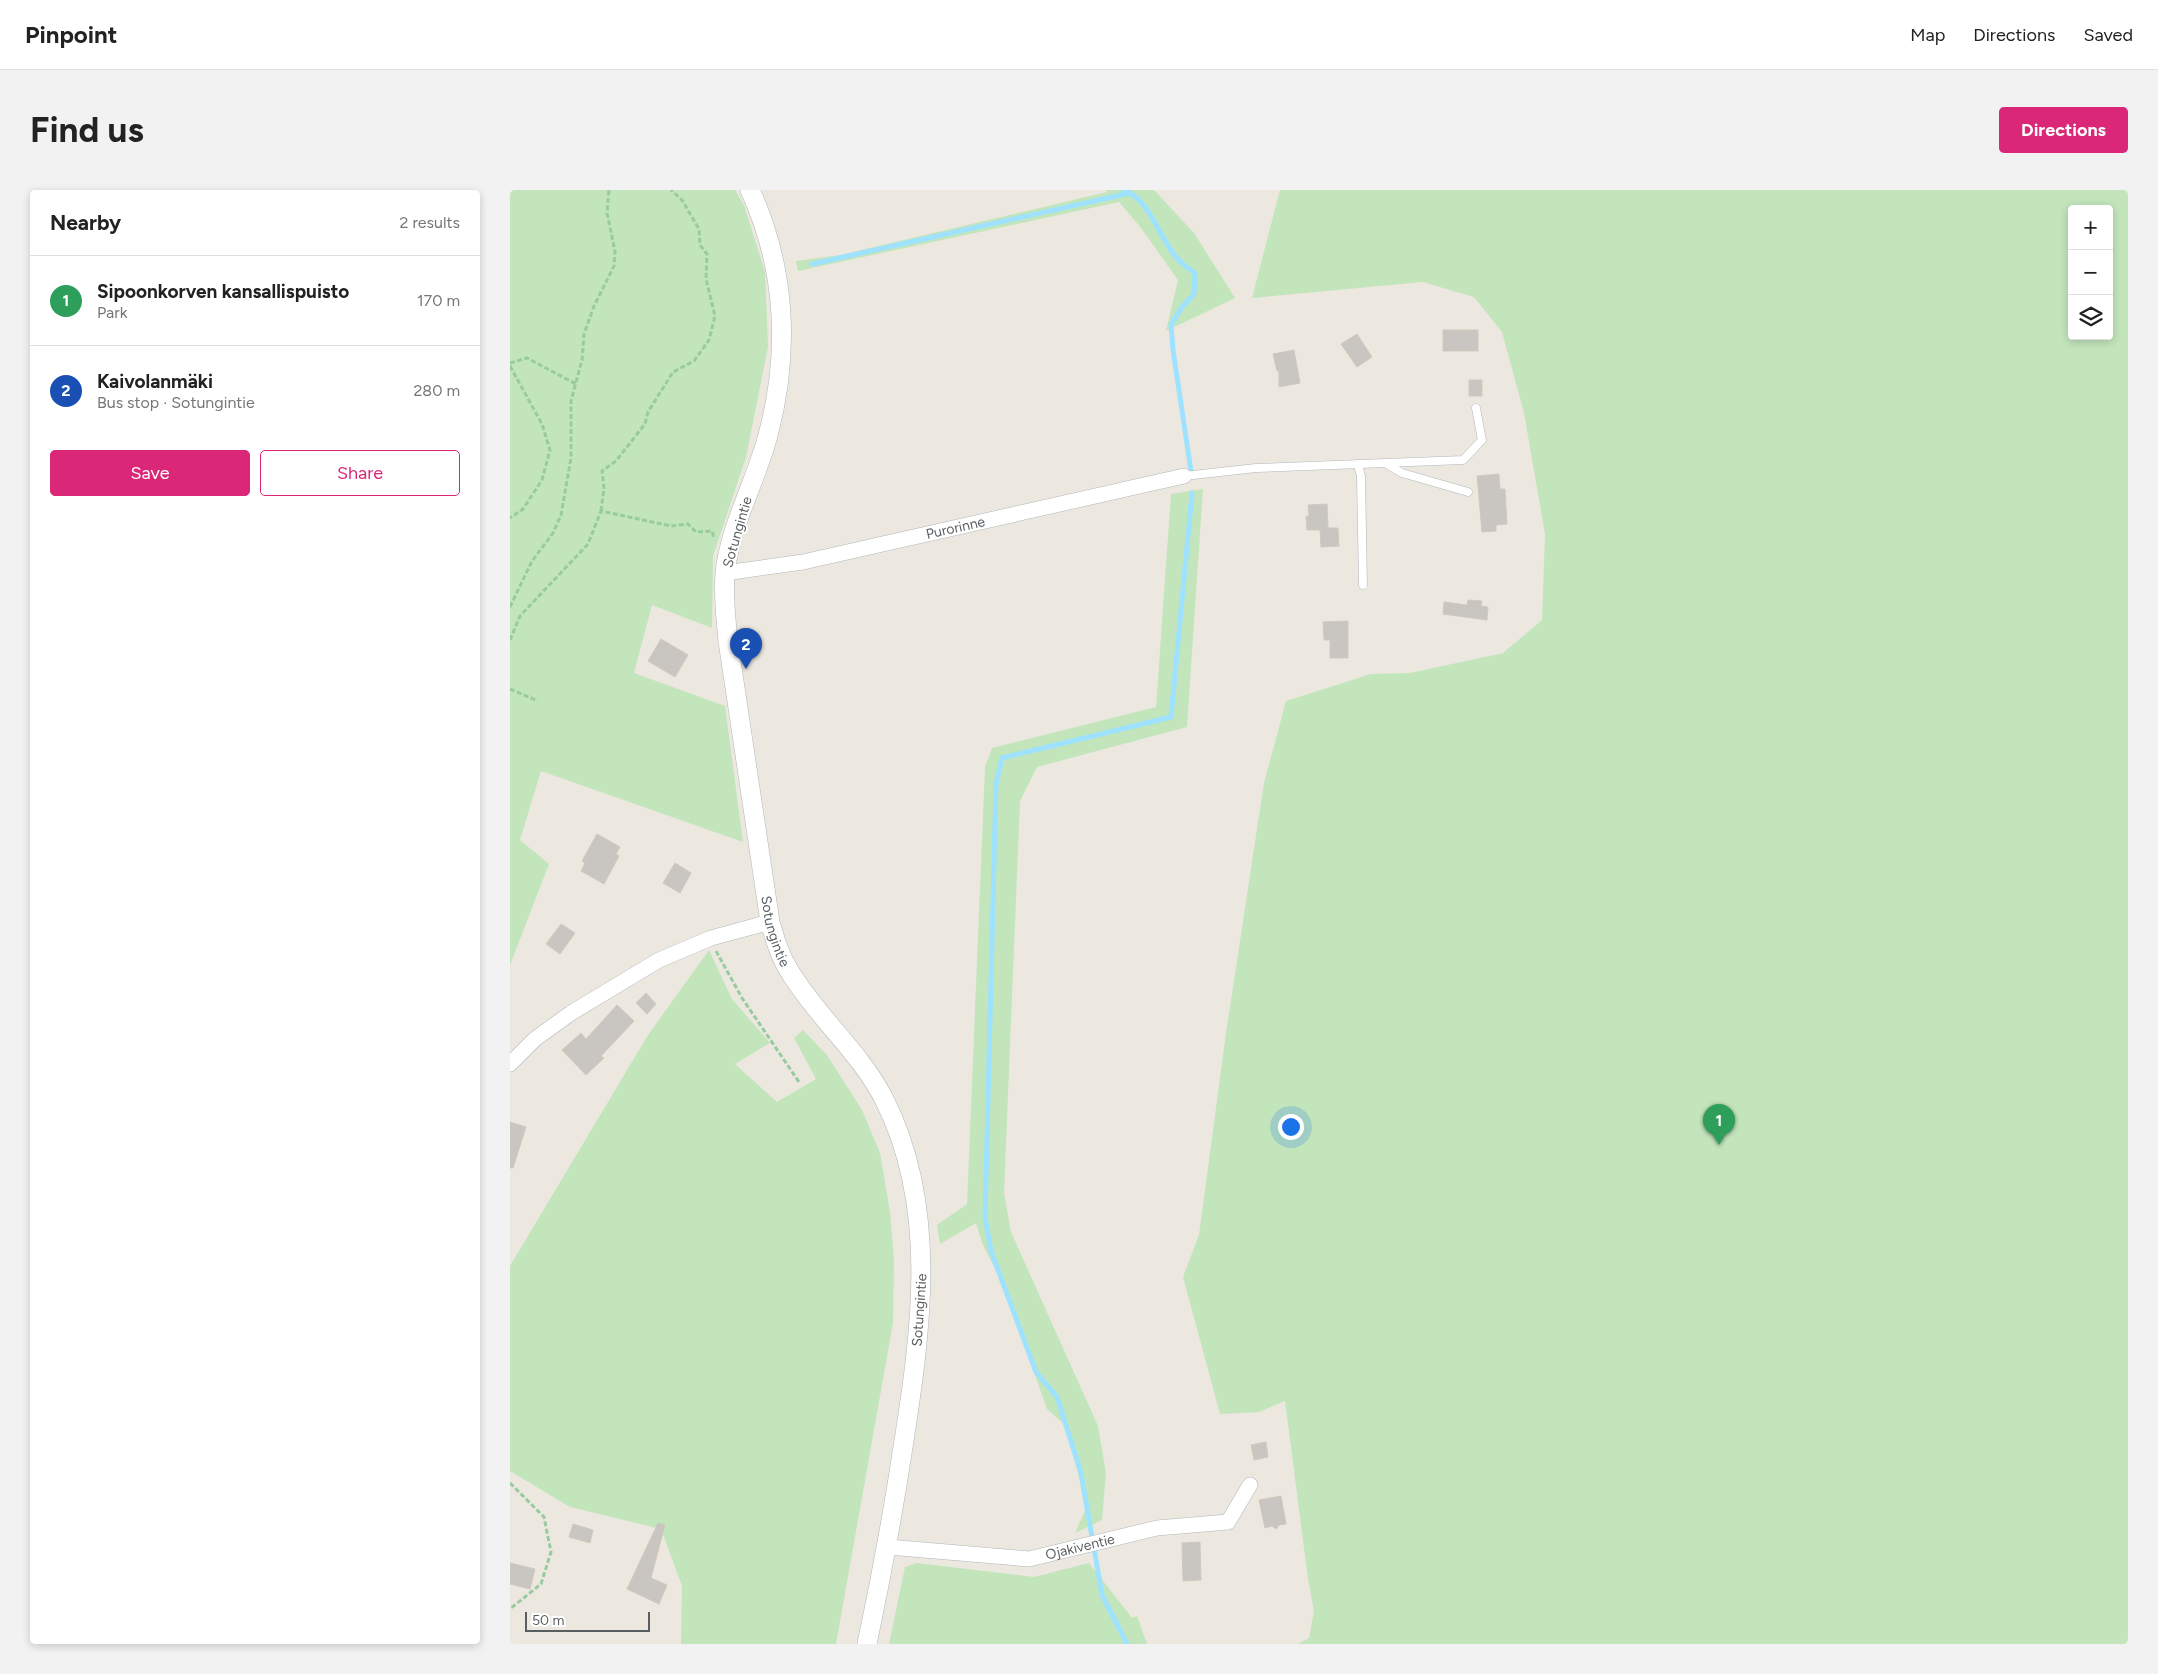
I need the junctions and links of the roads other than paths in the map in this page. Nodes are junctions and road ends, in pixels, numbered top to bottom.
1 (750, 190) edge
2 (1476, 408) dead end
3 (1387, 464) junction
4 (1358, 465) junction
5 (1184, 476) joint
6 (1468, 492) dead end
7 (725, 573) junction
8 (1363, 585) dead end
9 (770, 922) junction
10 (510, 1064) edge
11 (1250, 1485) dead end
12 (888, 1547) junction
13 (868, 1644) edge

1 - 7 street, Sotungintie
2 - 3 lane
3 - 4 lane
3 - 6 lane
4 - 5 lane
4 - 8 lane
5 - 7 street, Purorinne
7 - 9 street, Sotungintie
9 - 10 street
9 - 12 street, Sotungintie
11 - 12 street, Ojakiventie
12 - 13 street, Sotungintie

